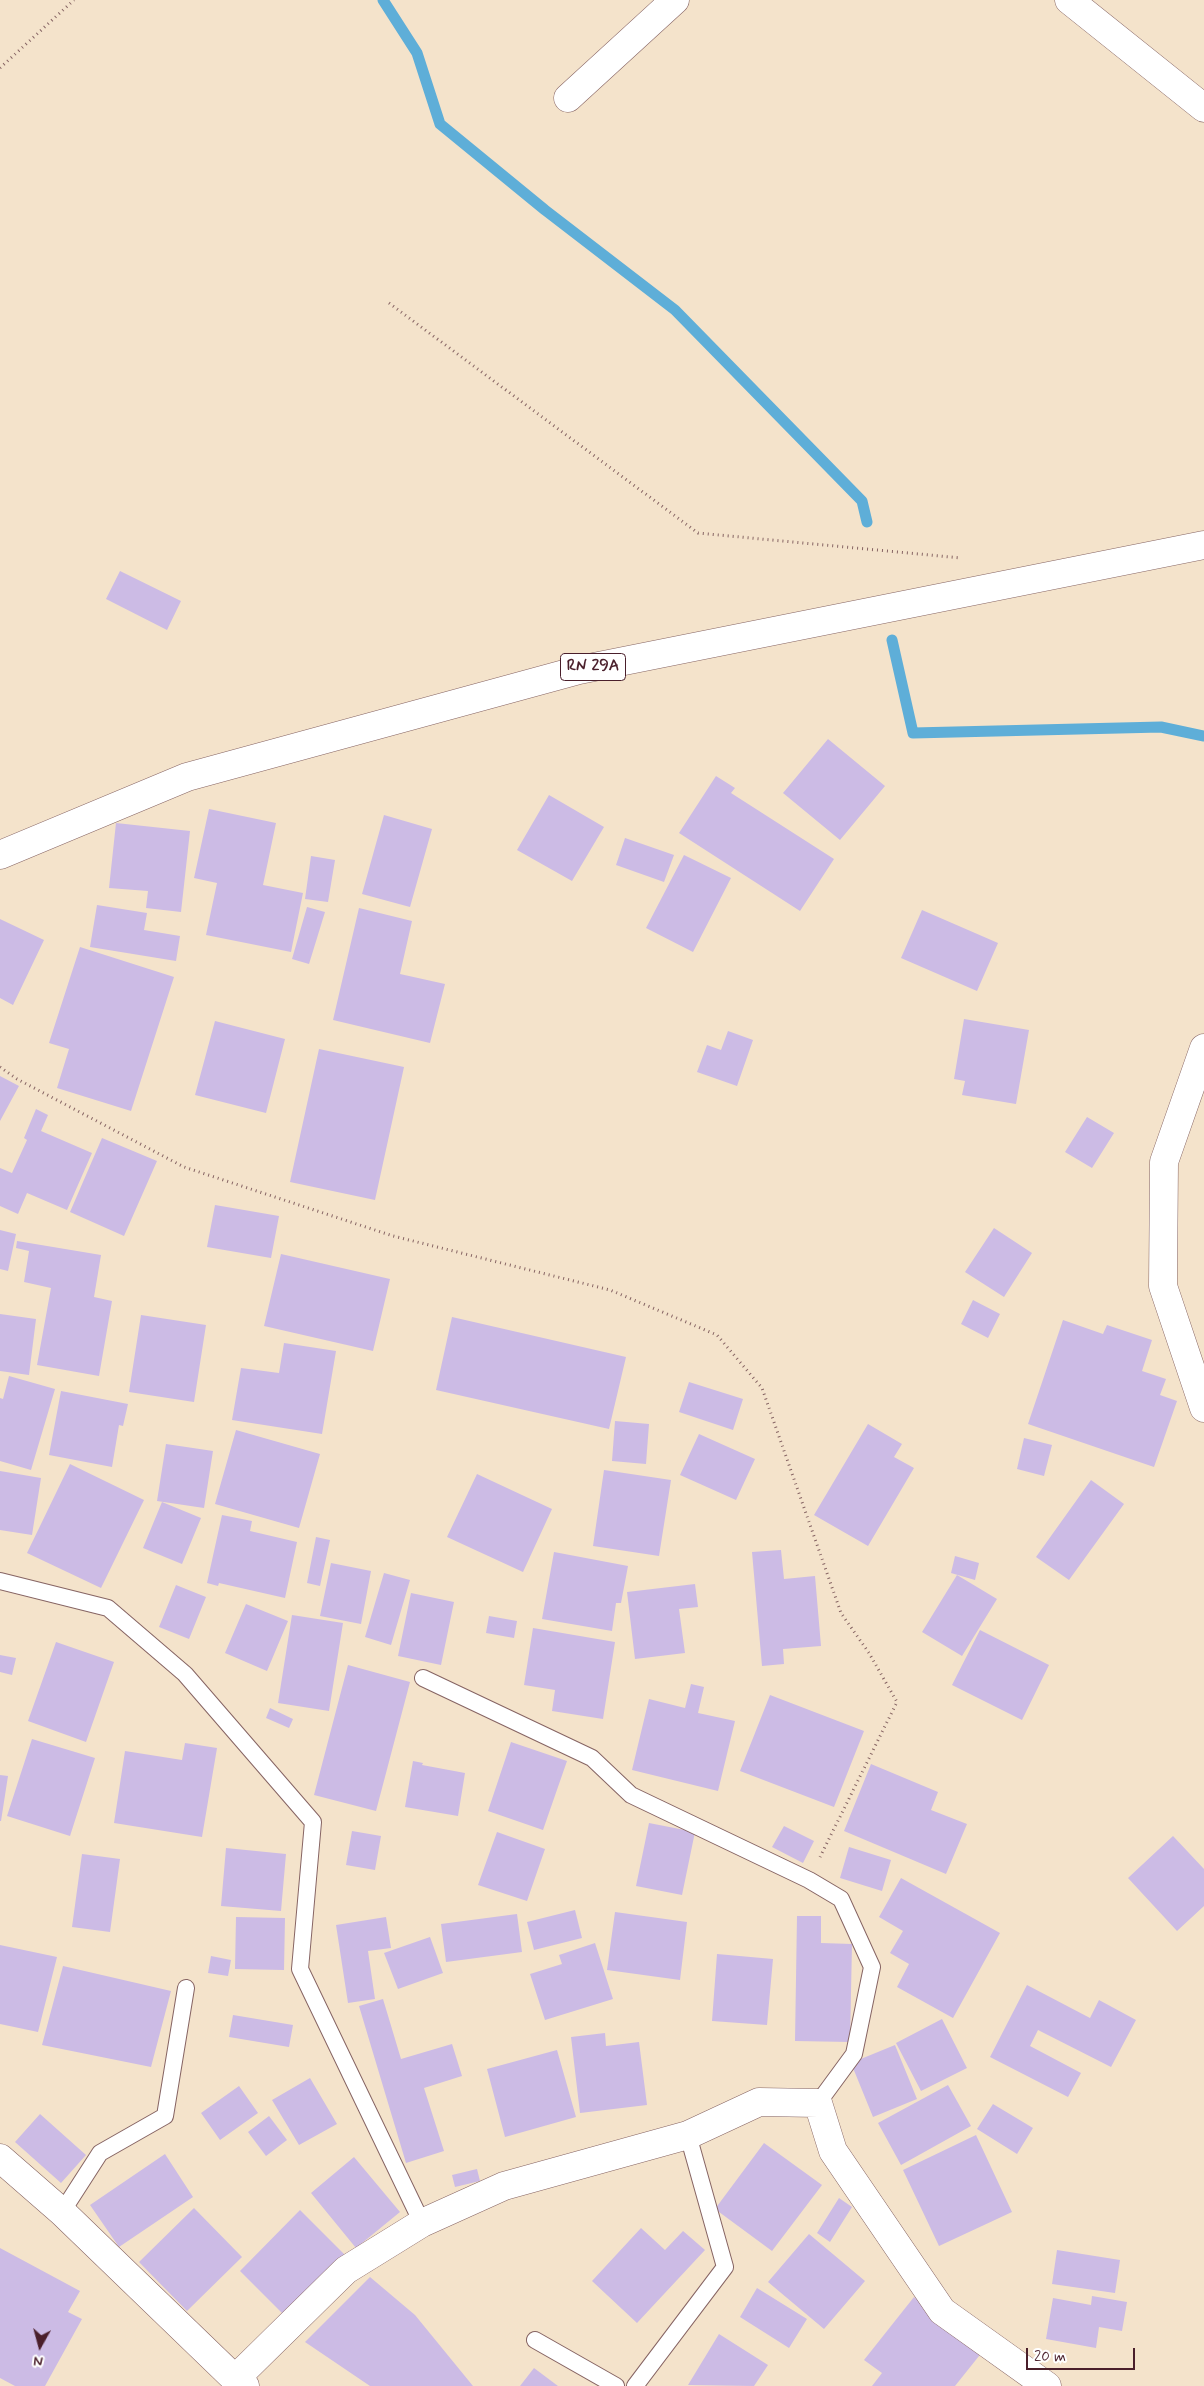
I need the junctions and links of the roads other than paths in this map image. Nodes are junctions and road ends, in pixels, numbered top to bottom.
1 (675, 0) edge
2 (1069, 0) edge
3 (568, 98) dead end
4 (1204, 108) edge
5 (1204, 546) edge
6 (0, 855) edge
7 (1204, 1048) edge
8 (1204, 1408) edge
9 (0, 1581) edge
10 (423, 1678) dead end
11 (186, 1988) dead end
12 (818, 2103) junction
13 (688, 2135) junction
14 (0, 2158) edge
15 (62, 2212) junction
16 (422, 2223) junction
17 (535, 2340) dead end
18 (240, 2383) edge
19 (616, 2386) edge
20 (635, 2386) edge
21 (1047, 2386) edge

1 - 3 street
2 - 4 street
5 - 6 street, RN 29A
7 - 8 street
9 - 16 lane
10 - 12 lane
11 - 15 lane
12 - 13 street
12 - 21 street
13 - 16 street
13 - 20 lane
14 - 15 street
15 - 18 street
16 - 18 street
17 - 19 lane

